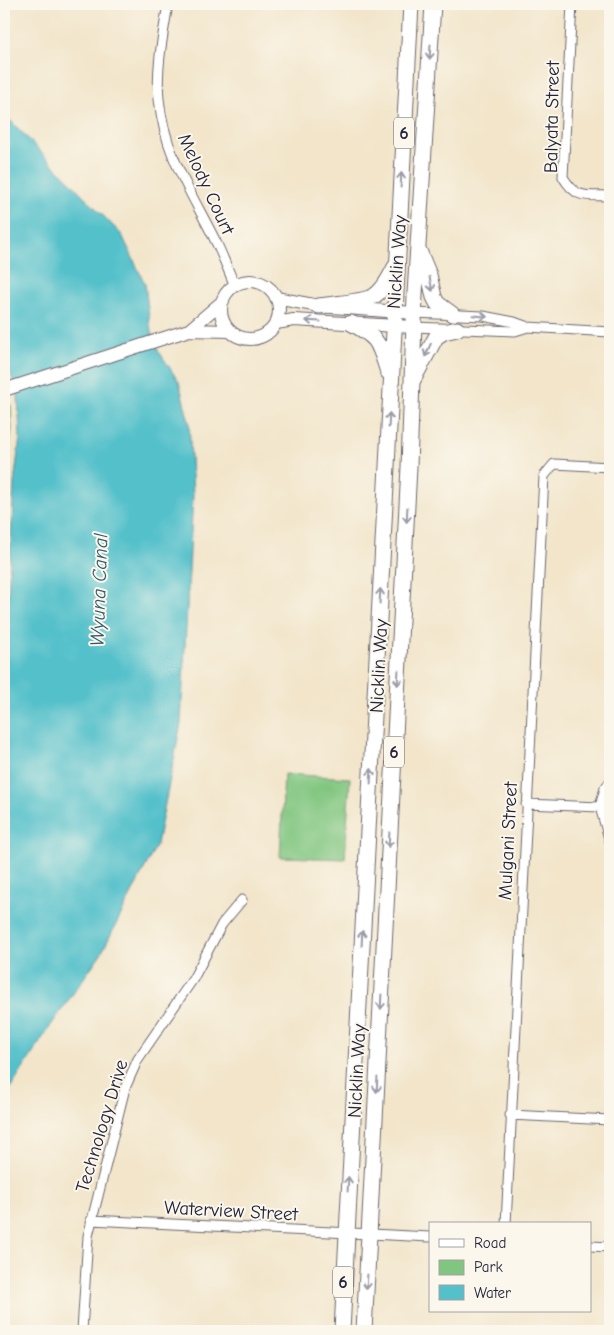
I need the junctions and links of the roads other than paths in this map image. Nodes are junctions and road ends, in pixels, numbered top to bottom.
1 (168, 4) edge
2 (411, 4) edge
3 (433, 4) edge
4 (572, 4) edge
5 (610, 196) edge
6 (418, 248) junction
7 (397, 263) junction
8 (235, 286) junction
9 (276, 298) junction
10 (223, 301) junction
11 (318, 306) junction
12 (452, 314) junction
13 (395, 319) junction
14 (413, 320) junction
15 (276, 323) junction
16 (351, 323) junction
17 (528, 327) junction
18 (456, 329) junction
19 (188, 330) junction
20 (230, 331) junction
21 (610, 332) edge
22 (391, 383) junction
23 (411, 384) junction
24 (4, 390) edge
25 (610, 467) edge
26 (610, 782) edge
27 (526, 804) junction
28 (600, 807) junction
29 (610, 842) edge
30 (242, 900) dead end
31 (510, 1115) junction
32 (610, 1120) edge
33 (91, 1220) junction
34 (506, 1222) edge
35 (346, 1233) junction
36 (369, 1234) junction
37 (429, 1237) edge
38 (592, 1246) edge
39 (610, 1247) edge
40 (82, 1331) edge
41 (342, 1331) edge
42 (364, 1331) edge

1 - 8 street, Melody Court
7 -> 2 highway, Nicklin Way / 6
3 -> 6 highway, Nicklin Way / 6
4 - 5 street, Balyata Street
6 -> 12 highway
6 - 14 highway, Nicklin Way / 6
7 - 11 highway
7 - 13 highway, Nicklin Way / 6
8 - 9 main road
8 - 10 main road
9 - 11 main road
9 - 15 main road
10 - 19 main road
10 - 20 main road
11 - 13 main road
12 - 14 street
12 -> 17 street
13 - 14 main road
13 - 16 main road
13 - 22 highway, Nicklin Way / 6
14 - 18 street
14 - 23 highway, Nicklin Way / 6
16 -> 15 main road
15 - 20 main road
16 - 22 highway
17 - 18 street
17 - 21 street
18 -> 23 highway
19 - 20 main road
19 - 24 main road
35 -> 22 highway, Nicklin Way / 6
23 -> 36 highway, Nicklin Way / 6
25 - 27 street, Mulgani Street
26 - 28 street
27 - 28 street
27 - 31 street, Mulgani Street
28 - 29 street
30 - 33 street, Technology Drive
31 - 32 street
31 - 34 street, Mulgani Street
33 - 35 street, Waterview Street
33 - 40 street, Technology Drive
35 - 36 street, Waterview Street
35 - 41 highway, Nicklin Way / 6
36 - 37 street, Waterview Street
36 -> 42 highway, Nicklin Way / 6
38 - 39 street

